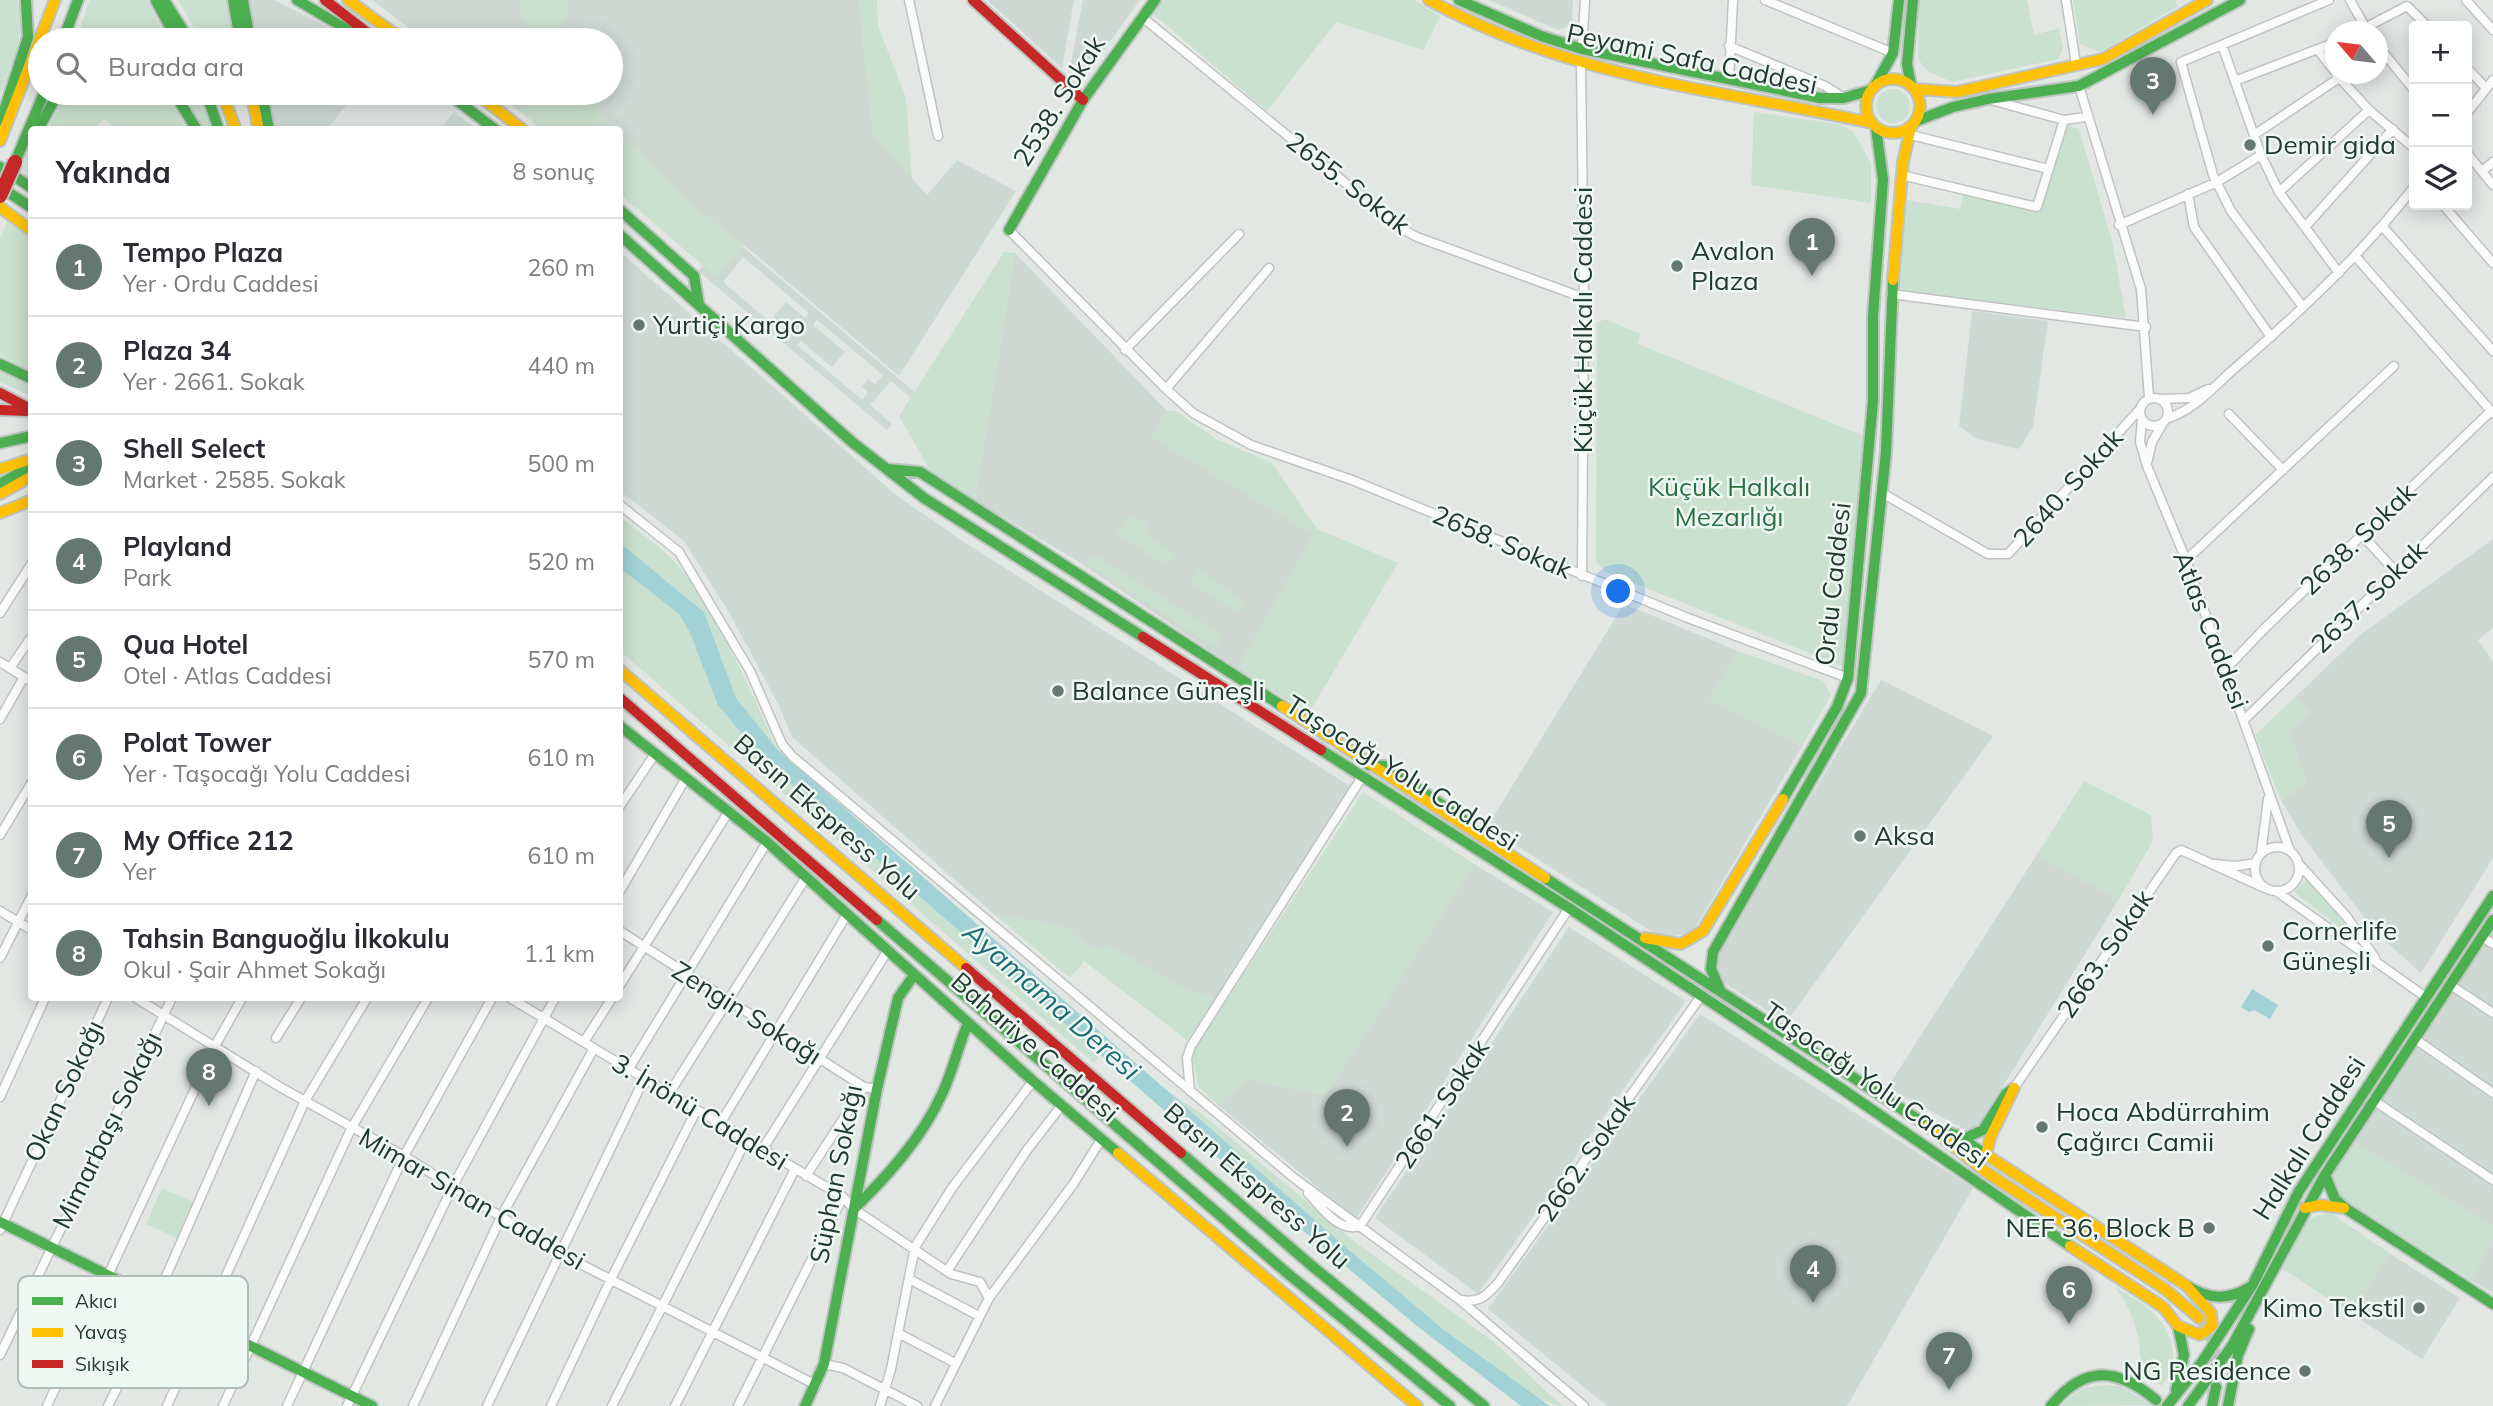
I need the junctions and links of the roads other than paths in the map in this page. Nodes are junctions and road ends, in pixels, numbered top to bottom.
1 (26, 0) edge
2 (55, 0) edge
3 (78, 0) edge
4 (156, 0) edge
5 (164, 0) edge
6 (233, 0) edge
7 (243, 0) edge
8 (297, 0) edge
9 (325, 0) edge
10 (348, 0) edge
11 (909, 0) edge
12 (973, 0) edge
13 (1155, 0) edge
14 (1429, 0) edge
15 (1459, 0) edge
16 (1584, 0) edge
17 (1733, 0) edge
18 (1765, 0) edge
19 (1899, 0) edge
20 (1913, 0) edge
21 (2066, 0) edge
22 (2207, 0) edge
23 (2240, 0) edge
24 (2329, 0) edge
25 (2350, 0) edge
26 (2466, 0) edge
27 (2405, 3) edge
28 (1142, 17) junction
29 (2359, 21) edge
30 (2377, 21) edge
31 (2422, 21) edge
32 (44, 28) edge
33 (68, 28) edge
34 (171, 28) edge
35 (182, 28) edge
36 (238, 28) edge
37 (248, 28) edge
38 (345, 28) edge
39 (361, 28) edge
40 (386, 28) edge
41 (2493, 30) edge
42 (2222, 45) junction
43 (1729, 46) junction
44 (2325, 47) edge
45 (1582, 49) junction
46 (2318, 50) junction
47 (1893, 53) junction
48 (2388, 58) edge
49 (2325, 59) edge
50 (1581, 65) junction
51 (2073, 65) junction
52 (28, 69) edge
53 (2472, 73) edge
54 (1729, 80) junction
55 (2493, 80) edge
56 (2235, 81) junction
57 (2325, 84) edge
58 (2345, 84) edge
59 (2409, 84) edge
60 (2078, 86) junction
61 (1913, 87) junction
62 (2485, 87) junction
63 (1873, 88) junction
64 (1844, 97) junction
65 (1988, 99) junction
66 (1083, 100) junction
67 (39, 105) edge
68 (52, 105) edge
69 (181, 105) edge
70 (210, 105) edge
71 (227, 105) edge
72 (254, 105) edge
73 (265, 105) edge
74 (463, 105) edge
75 (491, 105) edge
76 (2472, 106) edge
77 (2369, 110) junction
78 (2086, 117) junction
79 (2064, 120) junction
80 (1874, 125) junction
81 (30, 126) edge
82 (40, 126) edge
83 (195, 126) edge
84 (218, 126) edge
85 (234, 126) edge
86 (258, 126) edge
87 (269, 126) edge
88 (491, 126) edge
89 (518, 126) edge
90 (0, 127) edge
91 (1911, 128) junction
92 (2393, 129) junction
93 (28, 132) edge
94 (2254, 135) junction
95 (938, 136) dead end
96 (0, 141) edge
97 (28, 146) edge
98 (2413, 147) edge
99 (2261, 155) junction
100 (2472, 159) edge
101 (2493, 162) edge
102 (15, 163) junction
103 (0, 167) edge
104 (2049, 169) junction
105 (2482, 171) junction
106 (1901, 175) junction
107 (2217, 182) junction
108 (28, 184) edge
109 (2493, 185) edge
110 (0, 187) edge
111 (2279, 192) junction
112 (2409, 193) edge
113 (2188, 194) junction
114 (0, 196) edge
115 (28, 205) edge
116 (0, 207) edge
117 (2447, 210) edge
118 (623, 213) edge
119 (2119, 225) junction
120 (28, 227) edge
121 (2305, 227) junction
122 (2383, 227) junction
123 (1009, 230) joint
124 (1239, 234) dead end
125 (623, 238) edge
126 (2356, 257) junction
127 (677, 260) junction
128 (2493, 263) edge
129 (1269, 268) dead end
130 (664, 273) junction
131 (2339, 273) junction
132 (1891, 294) junction
133 (1584, 298) junction
134 (699, 305) junction
135 (2303, 307) junction
136 (2146, 327) junction
137 (2271, 337) junction
138 (1125, 350) junction
139 (2493, 351) edge
140 (0, 364) edge
141 (2394, 366) dead end
142 (2227, 375) junction
143 (28, 377) edge
144 (1166, 389) junction
145 (0, 393) edge
146 (2149, 398) junction
147 (2160, 399) junction
148 (28, 408) edge
149 (2140, 409) junction
150 (0, 410) edge
151 (28, 410) edge
152 (2492, 412) edge
153 (2229, 414) dead end
154 (2142, 420) junction
155 (2165, 421) junction
156 (28, 437) edge
157 (0, 443) edge
158 (28, 460) edge
159 (2147, 466) junction
160 (28, 467) edge
161 (0, 469) edge
162 (887, 469) junction
163 (2283, 470) junction
164 (2493, 477) edge
165 (28, 478) edge
166 (0, 484) edge
167 (0, 494) edge
168 (1882, 494) junction
169 (28, 502) edge
170 (623, 507) edge
171 (0, 513) edge
172 (2362, 535) junction
173 (2186, 560) junction
174 (28, 569) edge
175 (2395, 570) junction
176 (1582, 576) junction
177 (0, 613) edge
178 (28, 642) edge
179 (0, 662) edge
180 (10, 668) junction
181 (2227, 669) junction
182 (623, 673) edge
183 (1848, 678) junction
184 (28, 679) edge
185 (623, 701) edge
186 (0, 719) edge
187 (2245, 719) junction
188 (623, 728) edge
189 (655, 754) junction
190 (1366, 771) junction
191 (686, 778) junction
192 (28, 789) edge
193 (2269, 796) junction
194 (623, 802) edge
195 (729, 811) junction
196 (0, 835) edge
197 (766, 842) junction
198 (2290, 851) junction
199 (2261, 853) junction
200 (2256, 863) junction
201 (2298, 863) junction
202 (2211, 864) junction
203 (805, 879) junction
204 (623, 883) edge
205 (2265, 888) junction
206 (2276, 891) junction
207 (2493, 896) edge
208 (28, 902) edge
209 (1569, 908) junction
210 (0, 911) edge
211 (846, 916) junction
212 (17, 920) junction
213 (2493, 920) edge
214 (28, 927) edge
215 (623, 933) edge
216 (1632, 935) junction
217 (2488, 941) edge
218 (643, 947) junction
219 (888, 950) junction
220 (0, 958) edge
221 (2379, 963) junction
222 (686, 974) junction
223 (914, 975) junction
224 (623, 980) edge
225 (2452, 986) junction
226 (1721, 992) junction
227 (1701, 996) junction
228 (2427, 998) junction
229 (45, 1001) edge
230 (107, 1001) edge
231 (141, 1001) edge
232 (170, 1001) edge
233 (240, 1001) edge
234 (299, 1001) edge
235 (365, 1001) edge
236 (426, 1001) edge
237 (490, 1001) edge
238 (515, 1001) edge
239 (553, 1001) edge
240 (610, 1001) edge
241 (729, 1001) junction
242 (2493, 1013) edge
243 (163, 1014) junction
244 (543, 1017) junction
245 (968, 1023) junction
246 (776, 1032) junction
247 (276, 1038) dead end
248 (2416, 1039) junction
249 (584, 1042) junction
250 (215, 1046) junction
251 (593, 1049) junction
252 (818, 1058) junction
253 (628, 1070) junction
254 (256, 1072) junction
255 (644, 1079) junction
256 (1033, 1081) junction
257 (870, 1088) junction
258 (2014, 1088) junction
259 (1190, 1091) junction
260 (670, 1092) junction
261 (2493, 1093) edge
262 (0, 1097) edge
263 (2373, 1100) junction
264 (305, 1101) junction
265 (1062, 1105) junction
266 (696, 1111) junction
267 (720, 1125) junction
268 (1928, 1126) junction
269 (351, 1129) junction
270 (1102, 1138) junction
271 (1963, 1139) junction
272 (746, 1140) junction
273 (762, 1150) junction
274 (1986, 1154) junction
275 (404, 1156) junction
276 (795, 1169) junction
277 (2325, 1175) junction
278 (806, 1176) junction
279 (2493, 1180) edge
280 (453, 1186) junction
281 (843, 1197) junction
282 (2305, 1208) junction
283 (2345, 1208) junction
284 (854, 1209) junction
285 (501, 1217) junction
286 (1, 1225) edge
287 (1358, 1227) junction
288 (52, 1247) junction
289 (915, 1247) junction
290 (562, 1254) junction
291 (947, 1271) junction
292 (110, 1275) joint
293 (38, 1276) edge
294 (166, 1276) edge
295 (227, 1276) edge
296 (611, 1279) junction
297 (909, 1279) junction
298 (2188, 1286) junction
299 (2258, 1288) junction
300 (989, 1298) junction
301 (1460, 1300) junction
302 (2493, 1304) edge
303 (660, 1307) junction
304 (979, 1316) junction
305 (18, 1317) edge
306 (2199, 1318) tunnel mouth
307 (2178, 1326) junction
308 (711, 1333) junction
309 (898, 1333) junction
310 (248, 1344) edge
311 (251, 1346) junction
312 (248, 1352) edge
313 (0, 1354) edge
314 (762, 1358) junction
315 (955, 1363) junction
316 (824, 1364) junction
317 (303, 1373) junction
318 (816, 1385) junction
319 (2216, 1387) tunnel mouth
320 (56, 1388) edge
321 (117, 1388) edge
322 (175, 1388) edge
323 (231, 1388) edge
324 (886, 1390) junction
325 (349, 1401) edge
326 (2165, 1402) edge
327 (1409, 1403) edge
328 (47, 1406) edge
329 (108, 1406) edge
330 (167, 1406) edge
331 (223, 1406) edge
332 (287, 1406) edge
333 (372, 1406) edge
334 (412, 1406) edge
335 (487, 1406) edge
336 (551, 1406) edge
337 (612, 1406) edge
338 (675, 1406) edge
339 (738, 1406) edge
340 (805, 1406) edge
341 (880, 1406) edge
342 (917, 1406) edge
343 (936, 1406) edge
344 (1450, 1406) edge
345 (1484, 1406) edge
346 (1584, 1406) edge
347 (2051, 1406) edge
348 (2188, 1406) edge
349 (2214, 1406) edge
350 (2228, 1406) edge

1 - 90 main road
2 - 32 main road
3 - 33 main road
4 - 34 main road
5 - 35 main road
6 - 36 main road
7 - 37 main road
8 - 38 main road
9 - 39 main road
10 - 40 main road
11 - 95 street
12 - 66 main road
13 - 28 main road, 2538. Sokak
14 - 50 main road, Peyami Safa Caddesi
15 - 45 main road, Peyami Safa Caddesi
16 - 45 street
17 - 43 street
18 - 47 street
19 - 47 main road
20 - 61 main road
21 - 51 street
22 - 51 main road
23 - 60 main road
24 - 42 street
25 - 29 street
26 - 41 street
27 - 30 street
27 - 31 street
28 - 66 main road, 2538. Sokak
28 - 133 street, 2655. Sokak
42 - 56 street
42 - 107 street
43 - 54 street
43 - 64 street
44 - 46 street
45 - 50 main road
45 - 54 main road, Peyami Safa Caddesi
46 - 49 street
46 - 56 street
47 - 63 main road
48 - 59 street
50 - 80 main road, Peyami Safa Caddesi
50 - 133 street, Küçük Halkalı Caddesi
51 - 60 main road
51 - 61 main road
52 - 96 main road
53 - 62 street
54 - 64 main road, Peyami Safa Caddesi
55 - 62 street
56 - 94 street
57 - 94 street
58 - 77 street
60 - 65 main road
60 - 78 street
61 - 63 main road
61 - 91 main road
62 - 76 street
63 - 64 main road, Peyami Safa Caddesi
63 - 80 main road
65 - 79 street
65 - 91 main road
66 - 123 main road, 2538. Sokak
67 - 81 main road
68 - 82 main road
69 - 83 main road
70 - 84 main road
71 - 85 main road
72 - 86 main road
73 - 87 main road
74 - 88 main road
75 - 89 main road
77 - 92 street
77 - 111 street
78 - 79 street
78 - 119 street
79 - 104 street
80 - 91 main road
80 - 183 main road, Ordu Caddesi
91 - 104 street
91 - 106 main road, Ordu Caddesi
92 - 98 street
92 - 121 street
93 - 102 main road
94 - 99 street
97 - 102 main road
99 - 107 street
99 - 111 street
100 - 105 street
101 - 105 street
102 - 114 main road, bridge
103 - 108 main road
104 - 106 street
105 - 109 street
106 - 132 main road, Ordu Caddesi
107 - 113 street
107 - 135 street
110 - 115 main road
111 - 121 street
112 - 122 street
113 - 119 street
113 - 137 street
116 - 120 main road
117 - 128 street
118 - 127 main road
119 - 136 street
121 - 131 street
122 - 126 street
122 - 139 street
123 - 138 street, 2658. Sokak
124 - 138 street
125 - 130 main road, Taşocağı Yolu Caddesi
126 - 131 street
126 - 152 street
127 - 130 main road
127 - 134 main road
129 - 144 street
130 - 134 main road, Taşocağı Yolu Caddesi
131 - 135 street
132 - 136 street
132 - 168 main road, Ordu Caddesi
133 - 176 street, Küçük Halkalı Caddesi
134 - 162 main road, Taşocağı Yolu Caddesi
135 - 137 street
136 - 146 street
137 - 142 street
138 - 144 street, 2658. Sokak
140 - 143 main road
141 - 163 street
142 - 147 street
142 - 155 street
144 - 176 street, 2658. Sokak
145 - 148 main road
146 - 147 street
146 - 149 street
147 - 155 street
149 - 154 street
149 - 168 street, 2640. Sokak
150 - 151 main road
152 - 172 street, 2638. Sokak
153 - 163 street
154 - 155 street
154 - 159 street, Atlas Caddesi
155 - 159 street
156 - 157 main road
158 - 161 main road
159 - 173 street, Atlas Caddesi
160 - 166 main road
162 - 190 main road, Taşocağı Yolu Caddesi
162 - 190 main road, Taşocağı Yolu Caddesi
163 - 173 street
164 - 175 street, 2637. Sokak
165 - 167 main road
168 - 226 main road, Ordu Caddesi
169 - 171 main road
170 - 259 street
172 - 175 street
172 - 181 street, 2638. Sokak
173 - 181 street, Atlas Caddesi
174 - 177 street
175 - 187 street, 2637. Sokak
176 - 183 street, 2658. Sokak
178 - 180 street
179 - 180 street
180 - 184 street
181 - 187 street, Atlas Caddesi
182 - 345 main road, Basın Ekspress Yolu
183 - 216 main road, Ordu Caddesi
184 - 186 street
185 - 344 main road, Basın Ekspress Yolu
187 - 193 street, Atlas Caddesi
188 - 189 main road, Bahariye Caddesi
189 - 191 main road, Bahariye Caddesi
189 - 194 street
190 - 209 main road, Taşocağı Yolu Caddesi
190 - 216 main road, Taşocağı Yolu Caddesi
190 - 259 street
191 - 195 main road, Bahariye Caddesi
191 - 204 street
192 - 196 street
193 - 198 street, Atlas Caddesi
193 - 199 street, Atlas Caddesi
195 - 197 main road, Bahariye Caddesi
195 - 218 street
197 - 203 main road, Bahariye Caddesi
197 - 222 street
198 - 199 street
198 - 201 street
199 - 200 street
200 - 202 street
200 - 205 street
201 - 206 street
201 - 221 street
202 - 205 street
202 - 258 street, 2663. Sokak
203 - 211 main road, Bahariye Caddesi
203 - 241 street
205 - 206 street
206 - 221 street
207 - 228 main road, Halkalı Caddesi
208 - 212 street
209 - 227 main road, Taşocağı Yolu Caddesi
209 - 287 street, 2661. Sokak
210 - 212 street
211 - 219 main road, Bahariye Caddesi
211 - 246 street
212 - 214 street
212 - 220 street
213 - 217 main road, Halkalı Caddesi
215 - 218 street, Zengin Sokağı
216 - 226 main road, Taşocağı Yolu Caddesi
217 - 225 main road, Halkalı Caddesi
218 - 222 street, Zengin Sokağı
218 - 224 street
219 - 223 main road, Bahariye Caddesi
219 - 252 street
221 - 228 street
222 - 241 street, Zengin Sokağı
222 - 253 street
223 - 245 main road, Bahariye Caddesi
223 - 257 main road, Süphan Sokağı
225 - 242 street
225 - 248 main road, Halkalı Caddesi
226 - 268 main road, Taşocağı Yolu Caddesi
227 - 301 street, 2662. Sokak
227 - 307 main road, Taşocağı Yolu Caddesi
228 - 299 main road, Halkalı Caddesi
229 - 262 street
230 - 286 street, Okan Sokağı
231 - 243 street, Mimar Sinan Caddesi
232 - 243 street, Mimarbaşı Sokağı
233 - 250 street
234 - 247 street
235 - 264 street
236 - 269 street
237 - 275 street
238 - 244 street, 3. İnönü Caddesi
239 - 244 street
240 - 249 street
241 - 246 street, Zengin Sokağı
241 - 260 street
243 - 250 street, Mimar Sinan Caddesi
243 - 288 street, Mimarbaşı Sokağı
244 - 249 street, 3. İnönü Caddesi
244 - 280 street
245 - 256 main road, Bahariye Caddesi
245 - 284 main road
246 - 252 street, Zengin Sokağı
246 - 267 street
248 - 261 street
248 - 263 main road, Halkalı Caddesi
249 - 251 street, 3. İnönü Caddesi
250 - 254 street, Mimar Sinan Caddesi
250 - 292 street
251 - 253 street, 3. İnönü Caddesi
251 - 285 street
252 - 257 street, Zengin Sokağı
252 - 273 street
253 - 255 street, 3. İnönü Caddesi
254 - 264 street, Mimar Sinan Caddesi
254 - 294 street
255 - 260 street, 3. İnönü Caddesi
255 - 290 street
256 - 265 main road, Bahariye Caddesi
256 - 289 street
257 - 278 street
257 - 284 main road, Süphan Sokağı
258 - 271 main road
258 - 274 main road
259 - 287 street
260 - 266 street, 3. İnönü Caddesi
263 - 277 main road, Halkalı Caddesi
263 - 279 street
264 - 269 street, Mimar Sinan Caddesi
264 - 295 street
265 - 270 main road, Bahariye Caddesi
265 - 291 street
266 - 267 street, 3. İnönü Caddesi
266 - 296 street
267 - 272 street, 3. İnönü Caddesi
268 - 271 main road, Taşocağı Yolu Caddesi
268 - 306 main road
269 - 275 street, Mimar Sinan Caddesi
269 - 311 street
270 - 300 street
270 - 327 main road, Bahariye Caddesi
271 - 274 main road, Taşocağı Yolu Caddesi
272 - 273 street, 3. İnönü Caddesi
272 - 303 street
273 - 276 street, 3. İnönü Caddesi
274 - 298 main road, Taşocağı Yolu Caddesi
275 - 280 street, Mimar Sinan Caddesi
275 - 317 street
276 - 278 street, 3. İnönü Caddesi
276 - 308 street
277 - 282 main road, Halkalı Caddesi
277 - 283 main road
278 - 281 street, 3. İnönü Caddesi
280 - 285 street, Mimar Sinan Caddesi
280 - 325 street
281 - 284 street, 3. İnönü Caddesi
281 - 314 street
282 - 283 main road
282 - 299 main road, Halkalı Caddesi
283 - 302 main road
284 - 289 street, 3. İnönü Caddesi
284 - 316 main road, Süphan Sokağı
285 - 290 street, Mimar Sinan Caddesi
285 - 334 street
286 - 288 main road
287 - 301 street
288 - 292 main road
288 - 293 street, Mimarbaşı Sokağı
289 - 291 street, 3. İnönü Caddesi
289 - 297 street
290 - 296 street, Mimar Sinan Caddesi
290 - 335 street
291 - 300 street, 3. İnönü Caddesi
296 - 303 street, Mimar Sinan Caddesi
296 - 336 street
297 - 304 street
297 - 309 street
298 - 299 main road
298 - 307 main road
299 - 326 main road, Halkalı Caddesi
299 - 348 main road, Halkalı Caddesi
299 - 350 main road
300 - 304 street
301 - 346 street
303 - 308 street, Mimar Sinan Caddesi
303 - 337 street
304 - 315 street
305 - 313 street, Mimarbaşı Sokağı
307 - 326 main road
308 - 314 street, Mimar Sinan Caddesi
308 - 338 street
309 - 315 street
309 - 324 street
310 - 311 main road
311 - 312 street
311 - 317 main road
314 - 318 street, Mimar Sinan Caddesi
314 - 339 street
315 - 343 street
316 - 318 main road, Süphan Sokağı
316 - 324 street
317 - 325 main road
317 - 332 street
318 - 340 main road, Süphan Sokağı
319 - 349 main road
320 - 328 street
321 - 329 street
322 - 330 street
323 - 331 street
324 - 341 street
324 - 342 street
325 - 333 main road
326 - 347 main road

